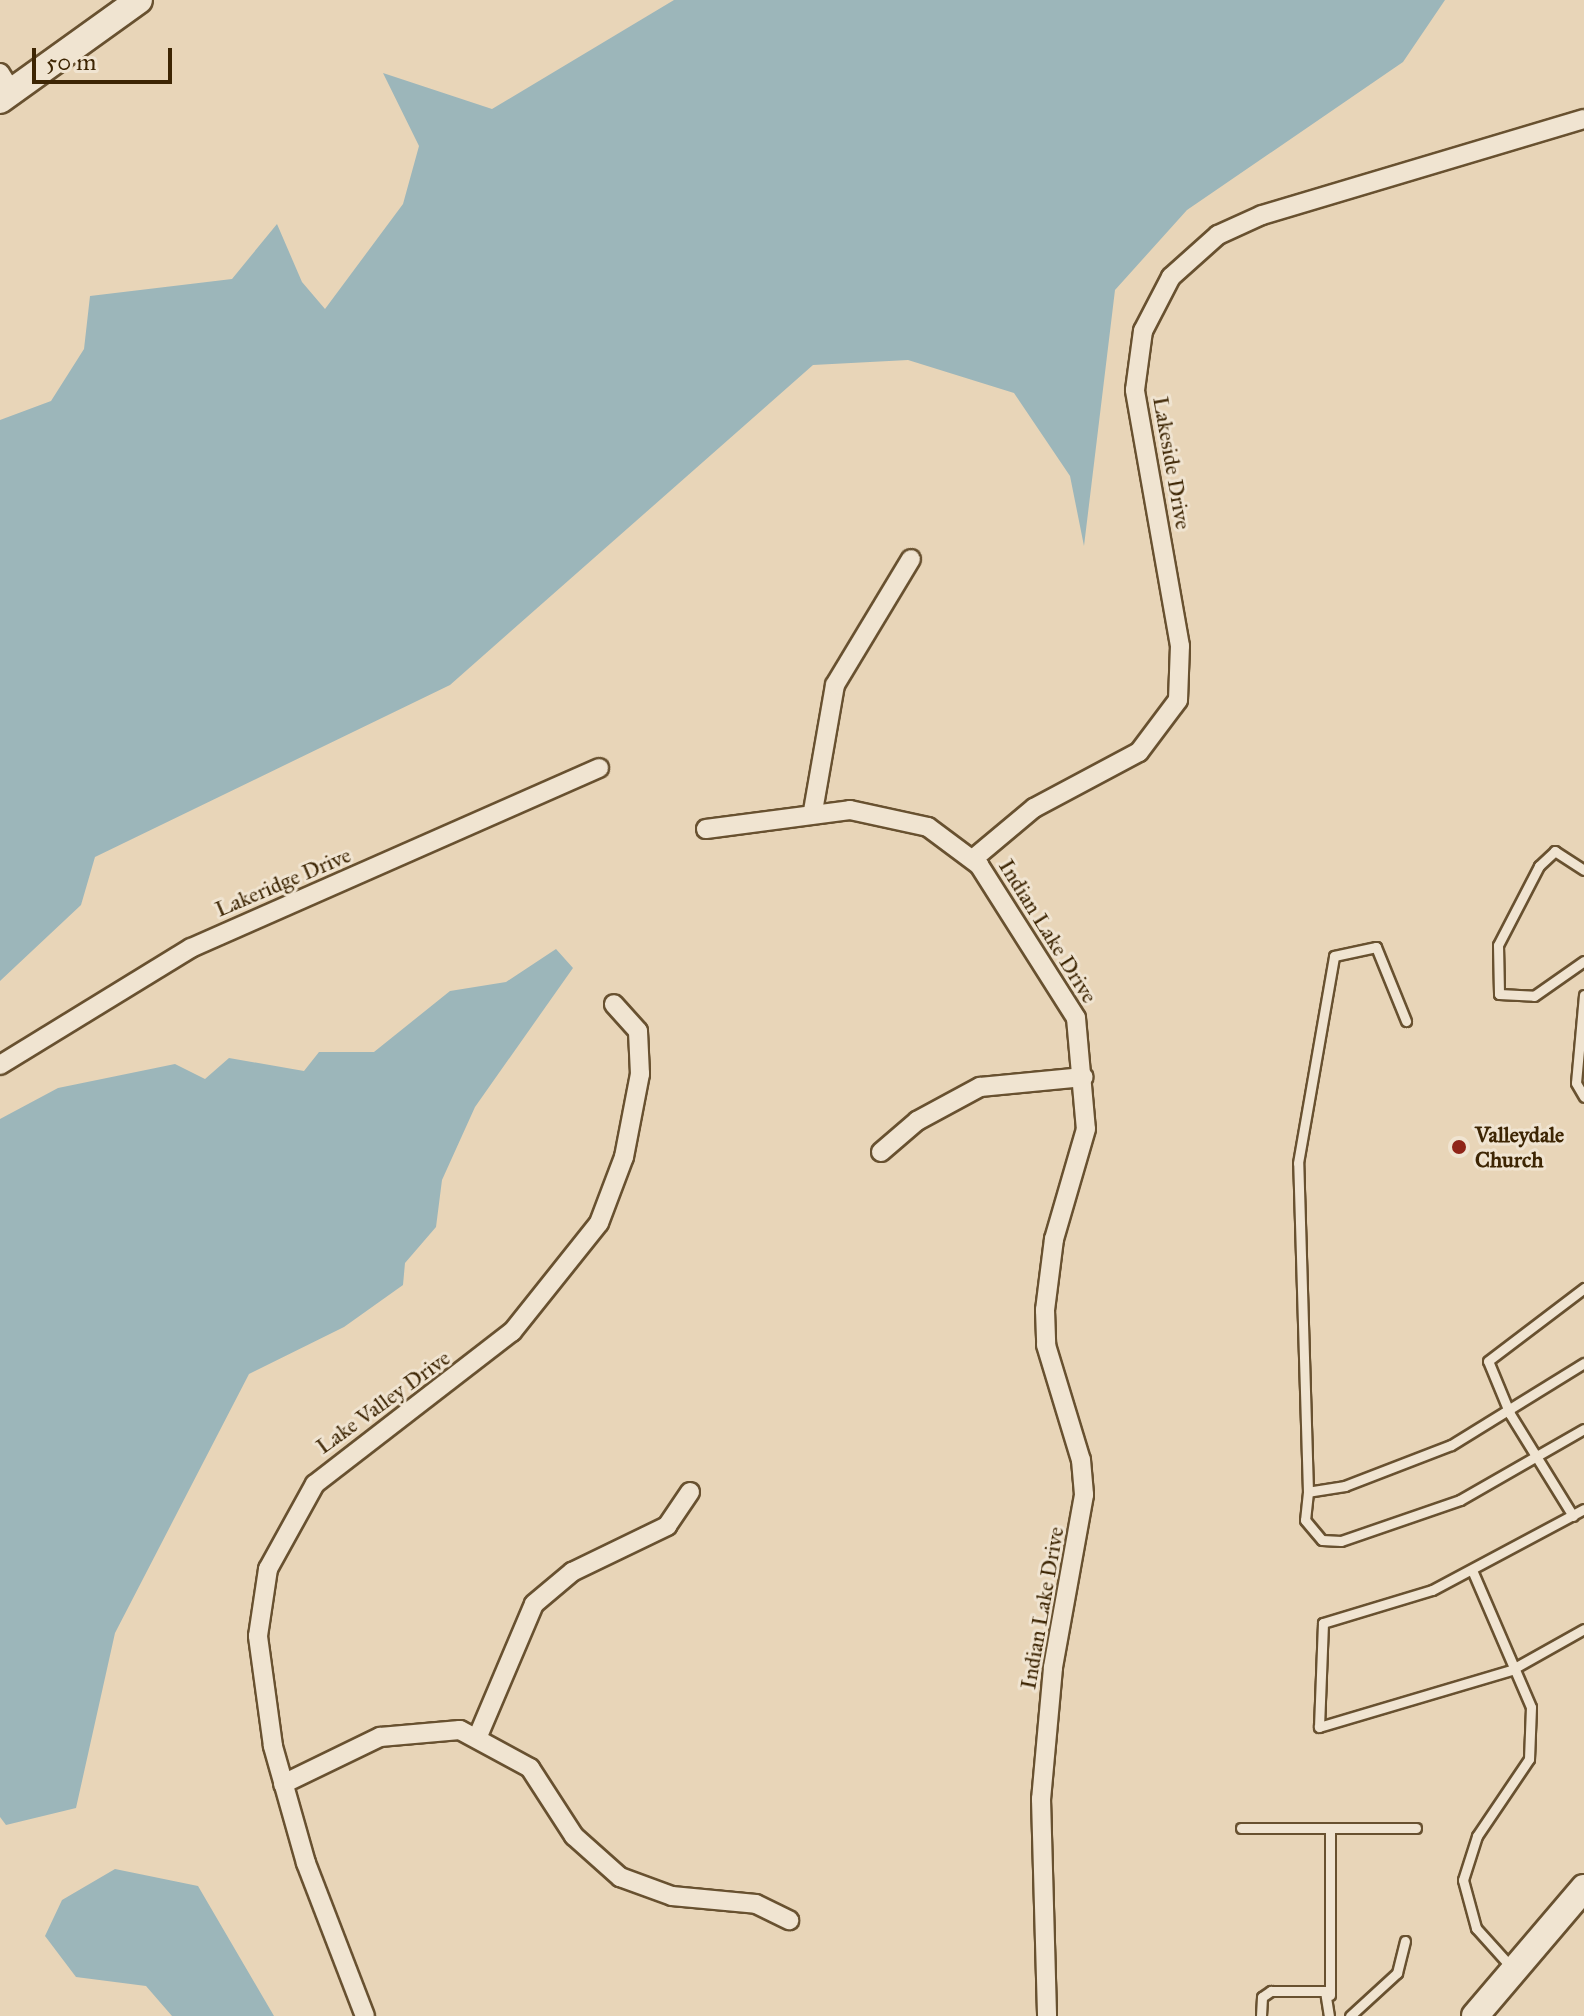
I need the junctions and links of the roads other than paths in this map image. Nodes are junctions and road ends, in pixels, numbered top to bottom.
1 (139, 0) edge
2 (4, 88) edge
3 (1584, 119) edge
4 (911, 559) dead end
5 (599, 768) dead end
6 (813, 811) junction
7 (706, 829) dead end
8 (973, 859) junction
9 (1584, 870) edge
10 (1584, 961) edge
11 (1584, 995) edge
12 (614, 1004) dead end
13 (1406, 1021) dead end
14 (0, 1065) edge
15 (1084, 1077) junction
16 (1584, 1097) edge
17 (881, 1152) dead end
18 (1584, 1288) edge
19 (1584, 1363) edge
20 (1510, 1414) junction
21 (1584, 1429) edge
22 (1537, 1457) junction
23 (690, 1492) dead end
24 (1308, 1492) junction
25 (1584, 1509) edge
26 (1573, 1516) junction
27 (1472, 1570) junction
28 (1584, 1629) edge
29 (1515, 1667) junction
30 (478, 1736) junction
31 (283, 1784) junction
32 (1241, 1828) dead end
33 (1330, 1828) junction
34 (1416, 1828) dead end
35 (1584, 1888) edge
36 (789, 1920) dead end
37 (1405, 1941) dead end
38 (1514, 1970) junction
39 (1330, 1995) junction
40 (365, 2016) edge
41 (1047, 2016) edge
42 (1261, 2016) edge
43 (1329, 2016) edge
44 (1350, 2016) edge
45 (1475, 2016) edge

1 - 2 main road
3 - 8 street, Lakeside Drive
4 - 6 street
5 - 14 street, Lakeridge Drive
6 - 7 street, Indian Lake Drive
6 - 8 street, Indian Lake Drive
8 - 15 street, Indian Lake Drive
9 - 10 lane
11 - 16 lane
12 - 31 street, Lake Valley Drive
13 - 24 lane
15 - 17 street
15 - 41 street, Indian Lake Drive
18 - 20 lane
19 - 20 lane
20 - 22 lane
20 - 24 lane
21 - 22 lane
22 - 24 lane
22 - 26 lane
23 - 30 street
25 - 26 lane
26 - 27 lane
27 - 29 lane
27 - 29 lane
28 - 29 lane
29 - 38 lane
30 - 31 street
30 - 36 street
31 - 40 street, Lake Valley Drive
32 - 33 lane
33 - 34 lane
33 - 39 lane
35 - 38 main road
37 - 44 lane
38 - 45 main road
39 - 42 lane
39 - 43 lane

